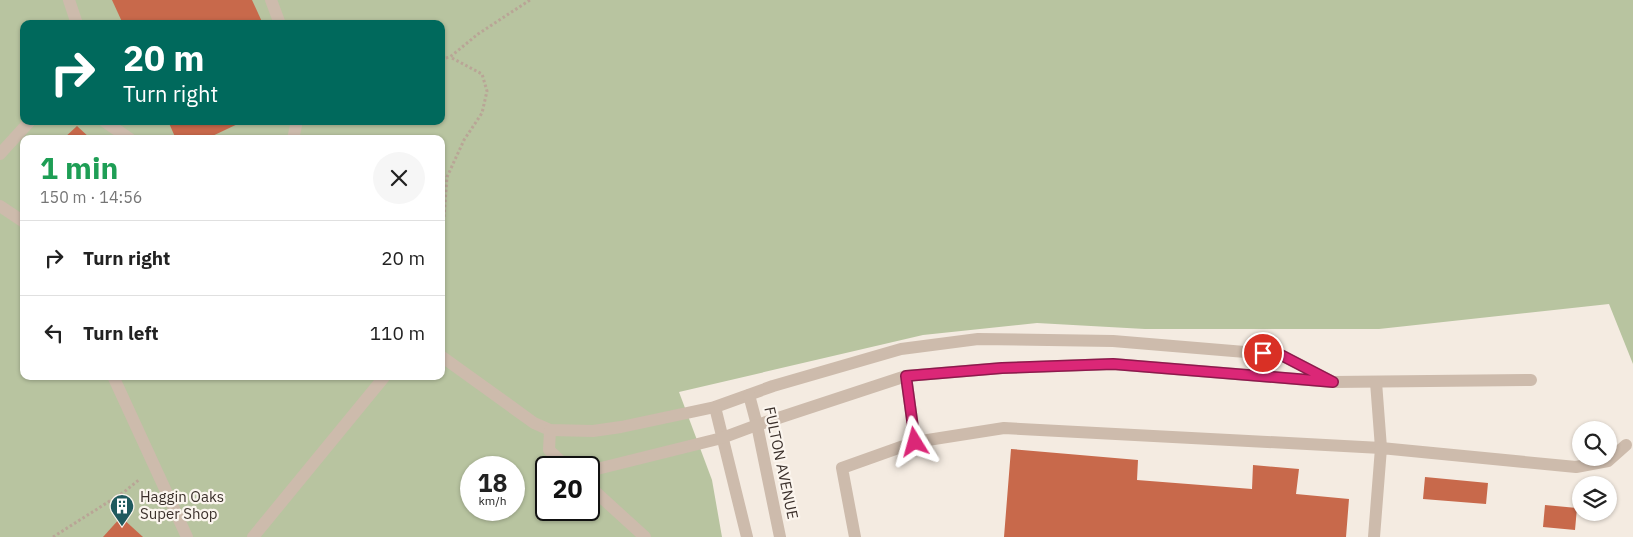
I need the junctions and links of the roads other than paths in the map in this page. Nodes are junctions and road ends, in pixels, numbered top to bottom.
1 (68, 0) edge
2 (271, 0) edge
3 (76, 20) edge
4 (278, 20) edge
5 (26, 125) edge
6 (110, 125) edge
7 (124, 135) edge
8 (0, 154) edge
9 (0, 206) edge
10 (20, 219) edge
11 (445, 359) edge
12 (906, 376) junction
13 (115, 380) edge
14 (382, 380) edge
15 (1531, 380) dead end
16 (1333, 382) junction
17 (1376, 382) junction
18 (749, 395) junction
19 (715, 408) junction
20 (757, 425) junction
21 (550, 430) junction
22 (722, 438) junction
23 (915, 442) junction
24 (1626, 445) dead end
25 (1381, 448) junction
26 (555, 456) edge
27 (600, 468) edge
28 (600, 496) edge
29 (187, 537) edge
30 (253, 537) edge
31 (646, 537) edge
32 (746, 537) edge
33 (780, 537) edge
34 (855, 537) edge
35 (1374, 537) edge

1 - 3 street
2 - 4 street
5 - 8 street
6 - 7 street
9 - 10 street
11 - 21 street
12 - 16 street
12 - 20 street
12 - 23 street
13 - 29 street
14 - 30 street
15 - 17 street
16 - 17 street
16 - 18 street
17 - 25 street
18 - 19 street
18 - 20 street, FULTON AVENUE
19 - 21 street
19 - 22 street
20 - 22 street
20 - 33 street, FULTON AVENUE
21 - 26 street
22 - 27 street
22 - 32 street
23 - 25 street
23 - 34 street
24 - 25 street
25 - 35 street
28 - 31 street

